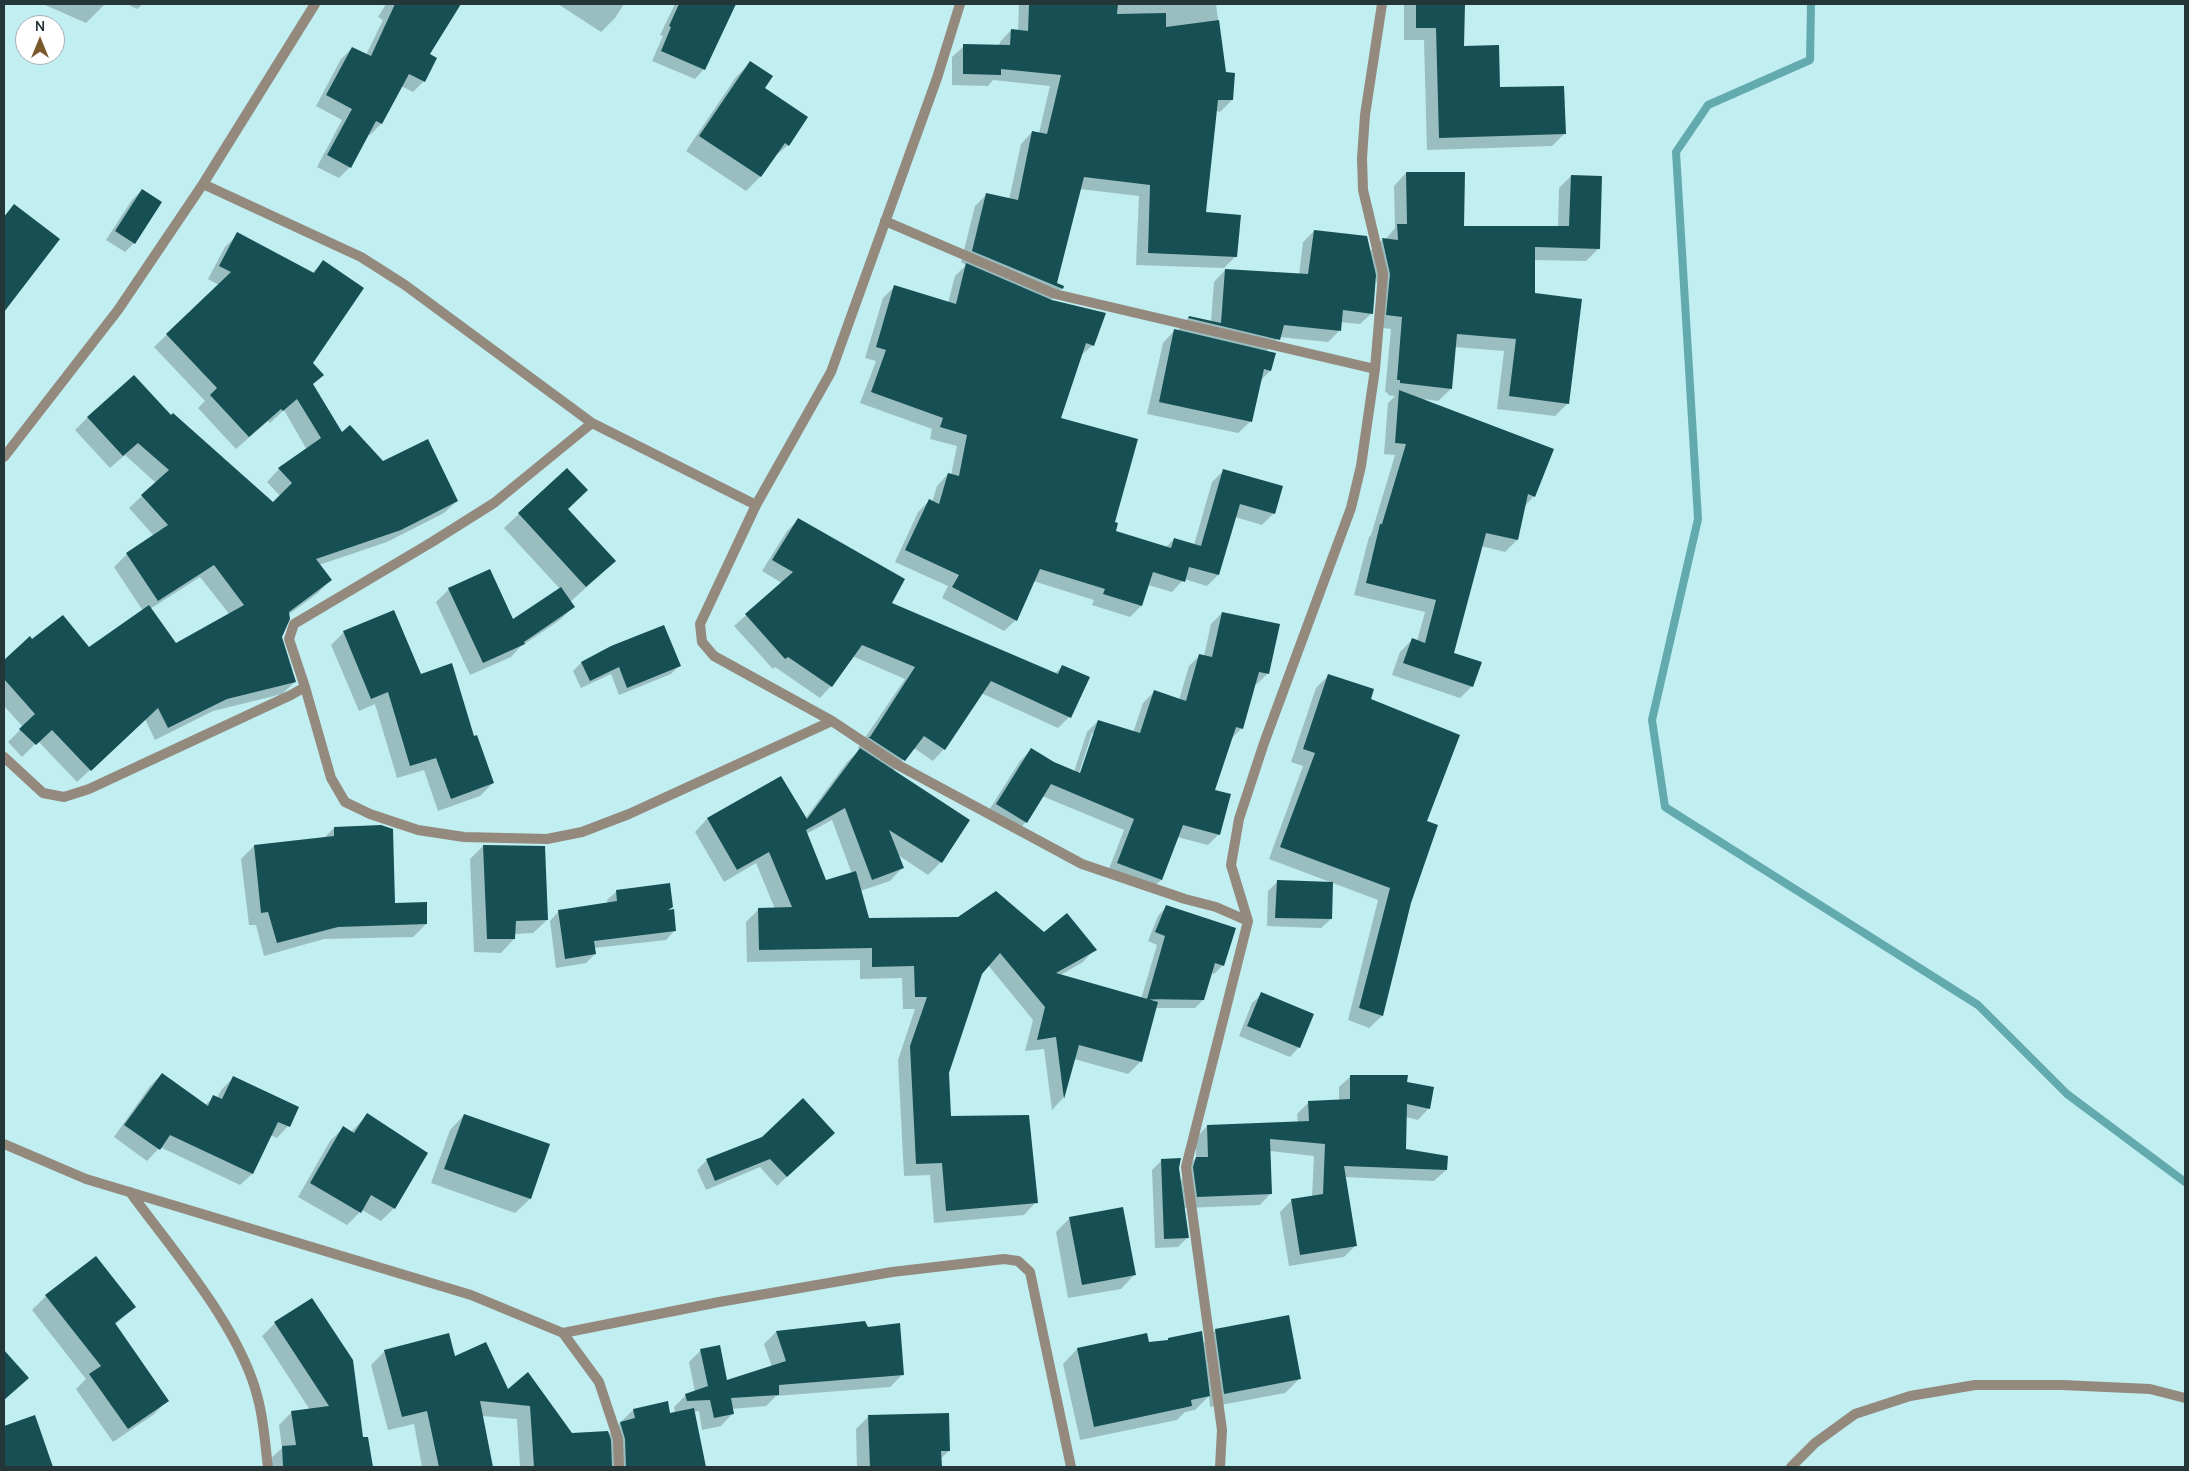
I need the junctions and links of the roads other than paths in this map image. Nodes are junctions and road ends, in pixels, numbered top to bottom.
1 (315, 4) edge
2 (960, 4) edge
3 (1382, 4) edge
4 (203, 184) junction
5 (885, 221) junction
6 (1375, 369) junction
7 (592, 423) junction
8 (4, 457) edge
9 (756, 505) junction
10 (305, 687) junction
11 (832, 721) junction
12 (4, 756) edge
13 (1248, 921) junction
14 (4, 1144) edge
15 (130, 1192) junction
16 (563, 1333) junction
17 (2185, 1398) edge
18 (268, 1467) edge
19 (619, 1467) edge
20 (1071, 1467) edge
21 (1220, 1467) edge
22 (1791, 1467) edge

1 - 4 street
2 - 5 street
3 - 6 street
4 - 7 street
4 - 8 street
5 - 6 street
5 - 9 street
6 - 13 street
7 - 9 street
7 - 10 street
9 - 11 street
10 - 11 street
10 - 12 street
11 - 13 street
13 - 21 street
14 - 15 street
15 - 16 street
15 - 18 street
16 - 19 street
16 - 20 street
17 - 22 street

